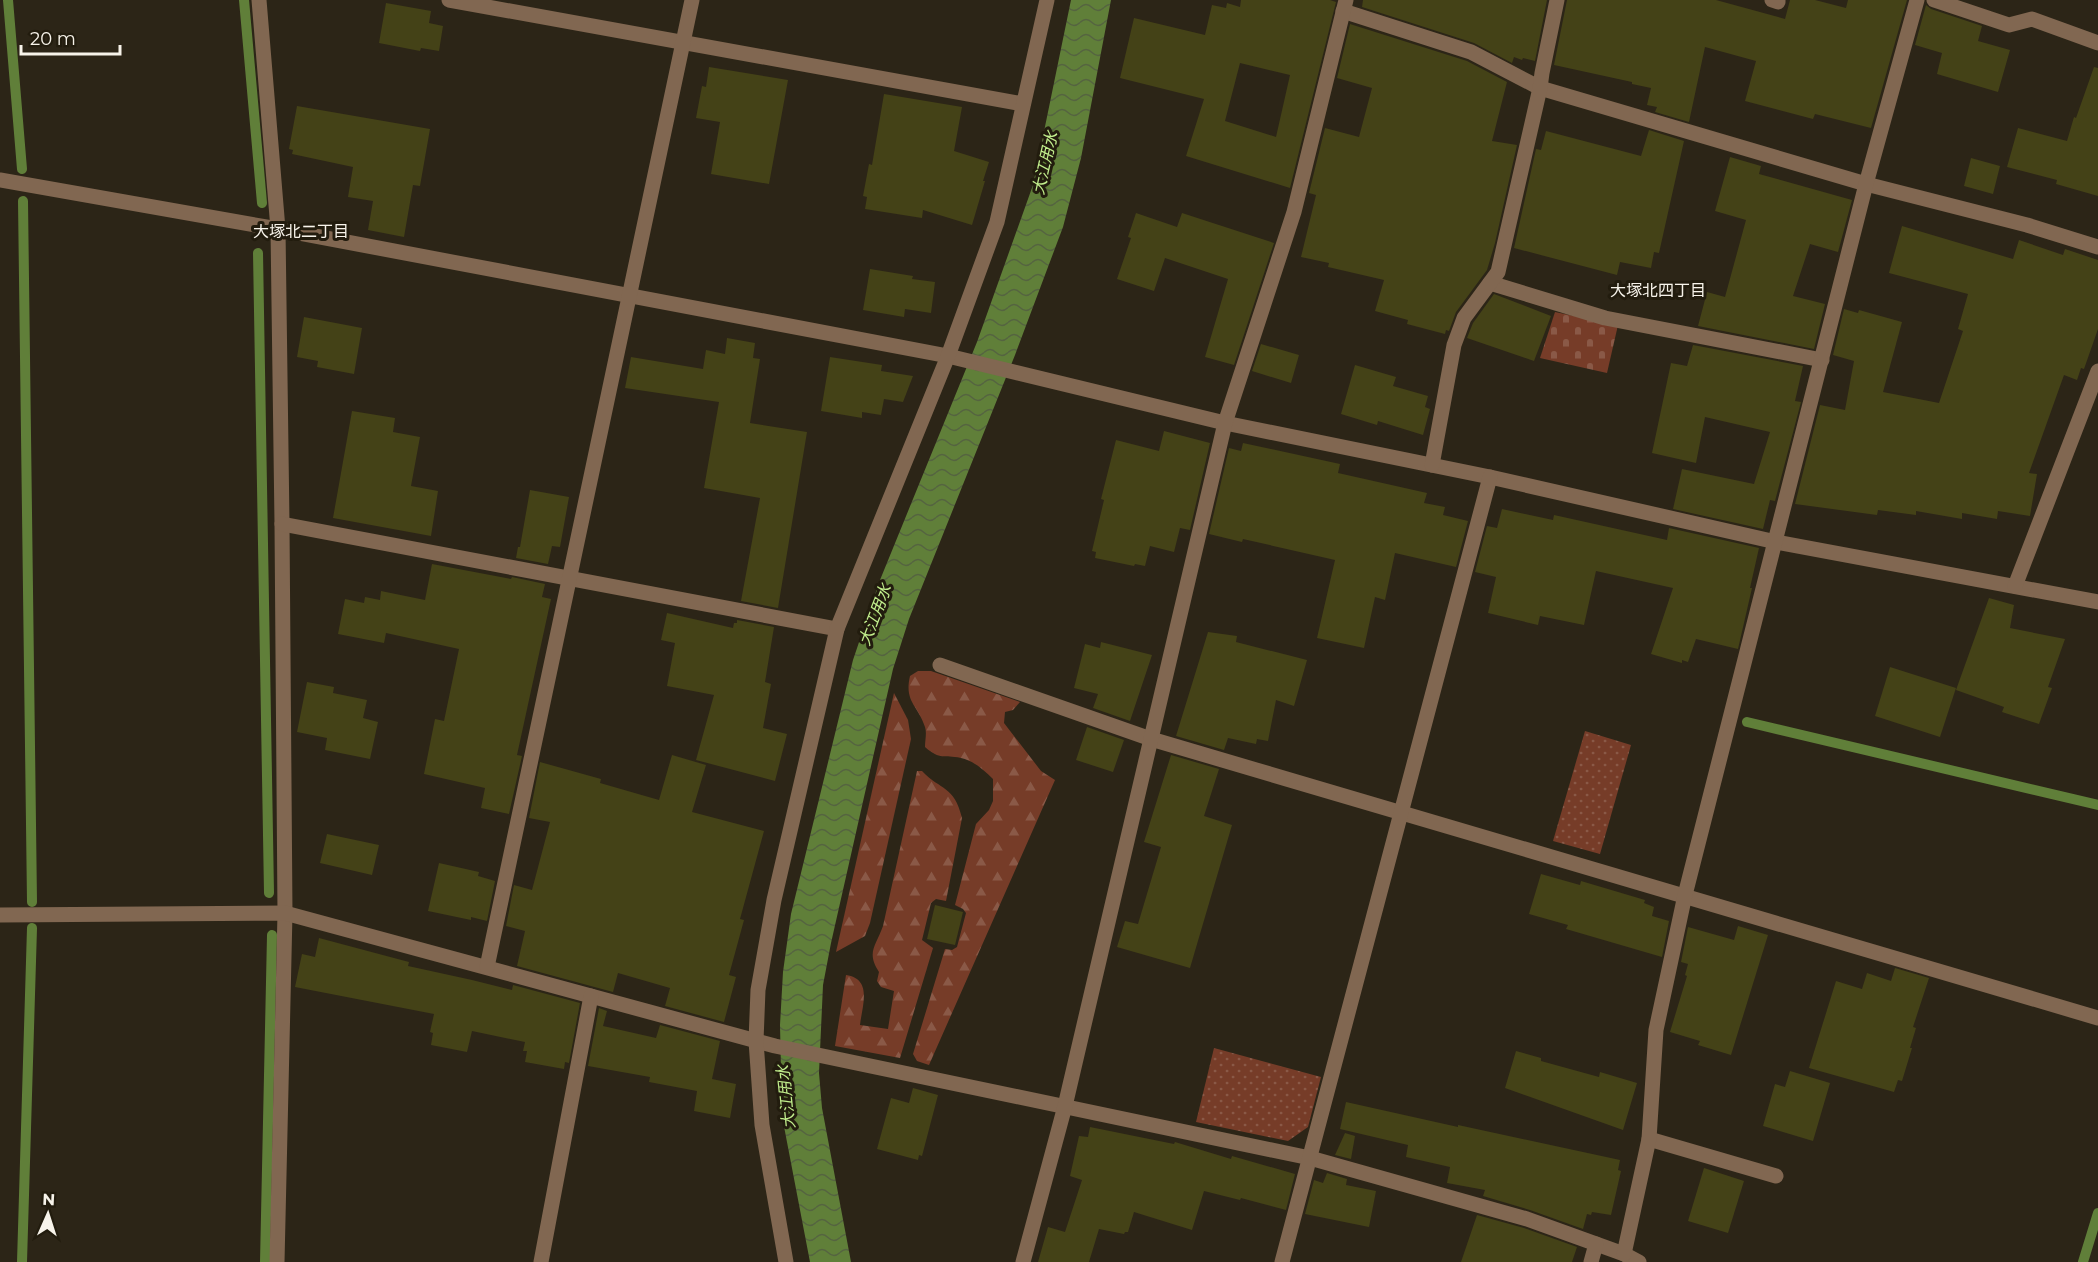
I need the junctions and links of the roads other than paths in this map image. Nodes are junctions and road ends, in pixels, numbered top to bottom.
1 (258, 0) edge
2 (449, 0) edge
3 (692, 0) edge
4 (1047, 0) edge
5 (1557, 0) edge
6 (1772, 0) edge
7 (1778, 0) edge
8 (1917, 0) edge
9 (1934, 0) edge
10 (1344, 5) edge
11 (683, 42) junction
12 (2098, 44) edge
13 (1540, 88) junction
14 (1023, 104) junction
15 (0, 180) edge
16 (1866, 184) junction
17 (278, 229) junction
18 (2098, 247) edge
19 (1490, 284) junction
20 (629, 295) junction
21 (948, 356) junction
22 (1821, 360) junction
23 (2098, 371) edge
24 (1225, 423) junction
25 (1432, 465) junction
26 (1490, 477) junction
27 (282, 524) junction
28 (1776, 542) junction
29 (569, 578) junction
30 (2015, 586) junction
31 (2098, 602) edge
32 (837, 628) junction
33 (940, 665) dead end
34 (1151, 739) junction
35 (1401, 811) junction
36 (1685, 896) junction
37 (285, 913) junction
38 (0, 915) edge
39 (487, 968) junction
40 (591, 996) junction
41 (2098, 1018) edge
42 (756, 1041) junction
43 (1065, 1106) junction
44 (1648, 1138) junction
45 (1310, 1158) junction
46 (1776, 1176) dead end
47 (1596, 1244) junction
48 (1624, 1254) junction
49 (277, 1262) edge
50 (540, 1262) edge
51 (786, 1262) edge
52 (1023, 1262) edge
53 (1282, 1262) edge
54 (1591, 1262) edge
55 (1639, 1262) edge

1 - 17 street
2 - 11 street
3 - 11 street
4 - 14 street
5 - 13 street
6 - 7 street
8 - 16 street
9 - 12 street
10 - 13 street
10 - 24 street
11 - 14 street
11 - 20 street
13 - 16 street
13 - 19 street
14 - 21 street
15 - 17 street
16 - 18 street
16 - 22 street
17 - 20 street
17 - 27 street
19 - 22 street
19 - 25 street
20 - 21 street
20 - 29 street
21 - 24 street
21 - 32 street
22 - 28 street
23 - 30 street
24 - 25 street
24 - 34 street
25 - 26 street
26 - 28 street
26 - 35 street
27 - 29 street
27 - 37 street
28 - 30 street
28 - 36 street
29 - 32 street
29 - 39 street
30 - 31 street
32 - 42 street
33 - 34 street
34 - 35 street
34 - 43 street
35 - 36 street
35 - 45 street
36 - 41 street
36 - 44 street
37 - 38 street
37 - 39 street
37 - 49 street
39 - 40 street
40 - 42 street
40 - 50 street
42 - 43 street
42 - 51 street
43 - 45 street
43 - 52 street
44 - 46 street
44 - 48 street
45 - 47 street
45 - 53 street
47 - 48 street
47 - 54 street
48 - 55 street

